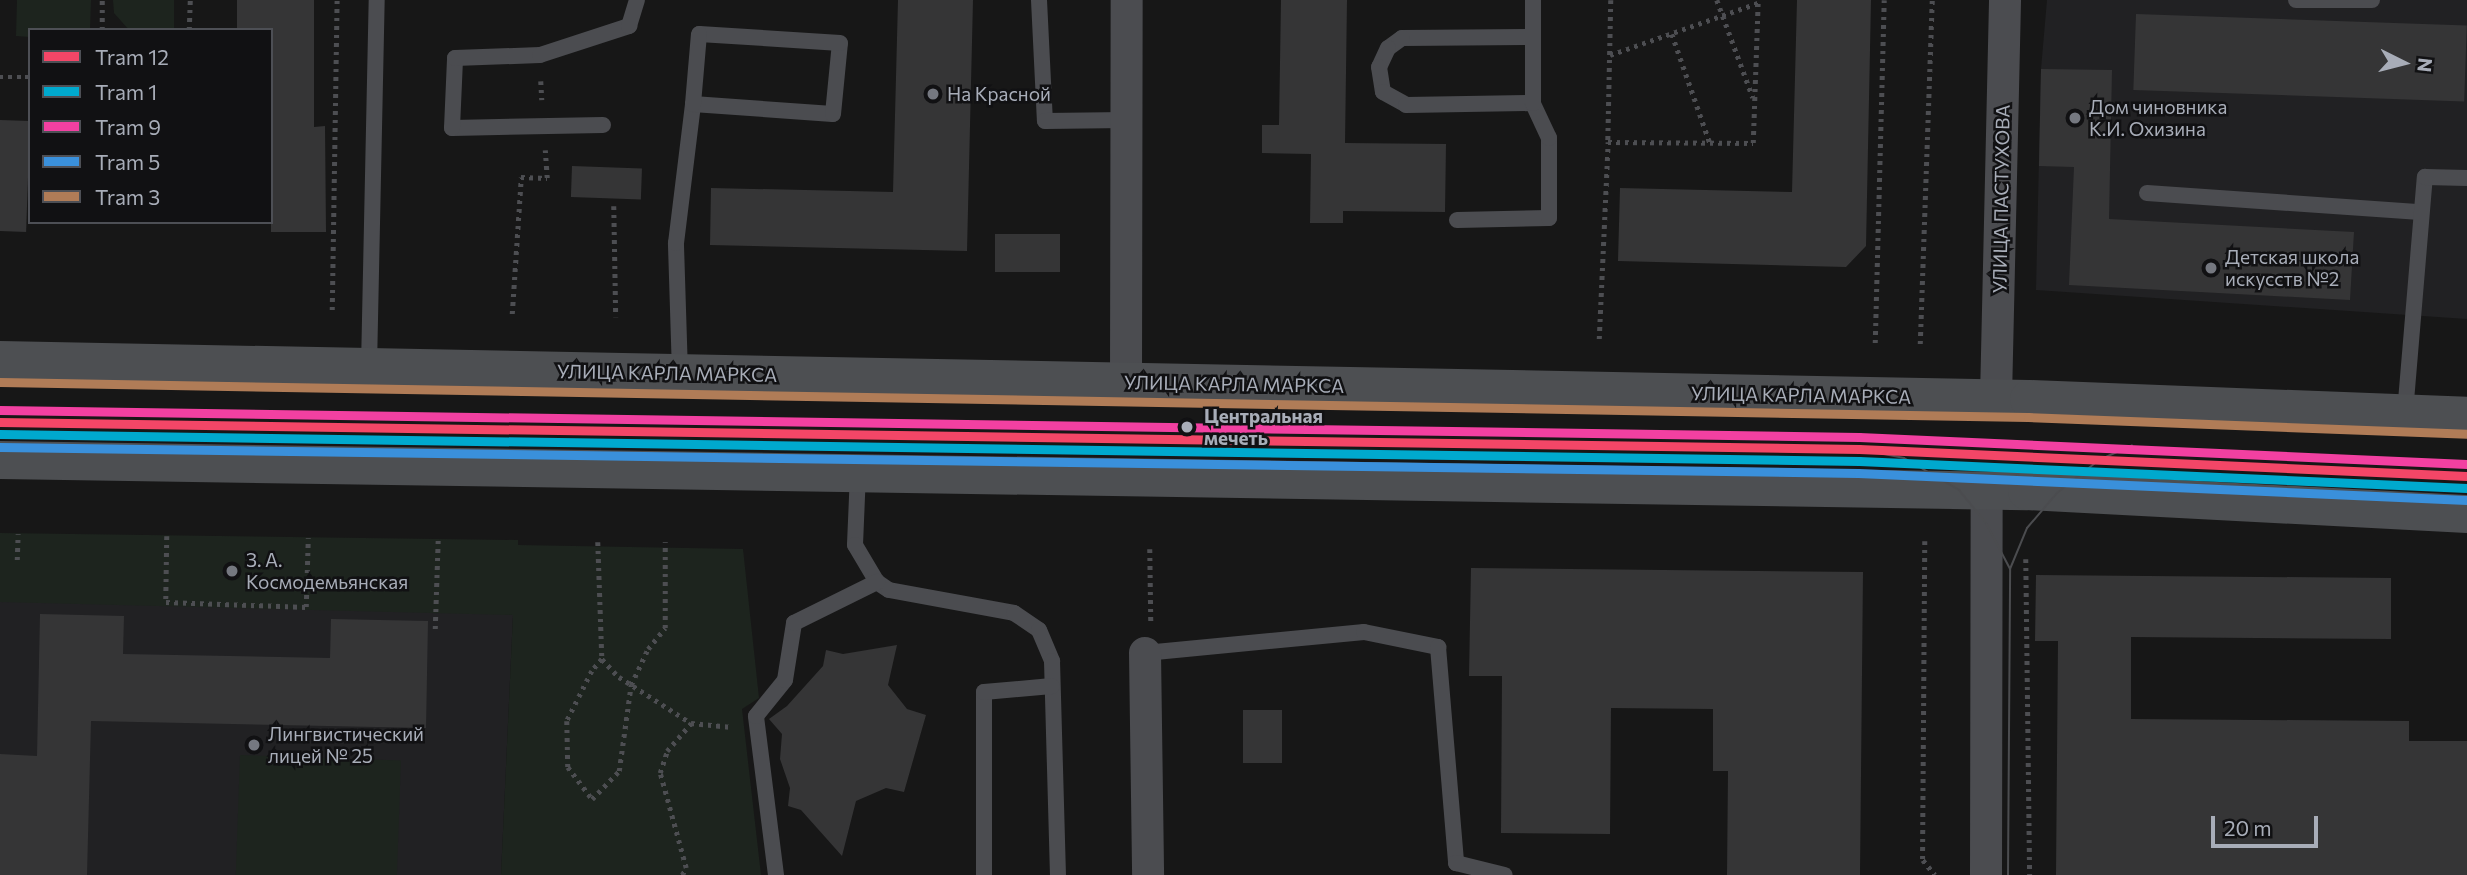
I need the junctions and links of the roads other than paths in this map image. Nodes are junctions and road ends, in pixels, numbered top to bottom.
1 (377, 0) edge
2 (637, 0) edge
3 (1039, 0) edge
4 (1127, 0) edge
5 (1533, 0) edge
6 (2005, 0) edge
7 (2297, 0) edge
8 (2371, 0) edge
9 (1533, 37) junction
10 (1533, 103) junction
11 (693, 104) junction
12 (1126, 120) junction
13 (603, 125) dead end
14 (2467, 178) edge
15 (2147, 193) dead end
16 (2420, 212) junction
17 (1457, 220) dead end
18 (0, 360) edge
19 (369, 367) junction
20 (680, 373) junction
21 (1126, 382) junction
22 (1996, 398) junction
23 (2405, 415) junction
24 (2467, 416) edge
25 (0, 460) edge
26 (858, 473) junction
27 (1987, 491) junction
28 (2467, 514) edge
29 (877, 582) junction
30 (1145, 653) joint
31 (1052, 686) junction
32 (776, 875) edge
33 (984, 875) edge
34 (1058, 875) edge
35 (1148, 875) edge
36 (1505, 875) edge
37 (1986, 875) edge

1 - 19 lane
2 - 13 lane
3 - 12 lane
4 - 12 street
5 - 9 lane
6 - 22 street, УЛИЦА ПАСТУХОВА
7 - 8 lane
9 - 10 lane
9 - 10 lane
10 - 17 lane
11 - 11 lane
11 - 20 lane
12 - 21 street
14 - 16 lane
15 - 16 lane
16 - 23 lane
18 - 19 main road, УЛИЦА КАРЛА МАРКСА
19 - 20 main road, УЛИЦА КАРЛА МАРКСА
20 - 21 main road, УЛИЦА КАРЛА МАРКСА
21 - 22 main road, УЛИЦА КАРЛА МАРКСА
22 - 23 main road, УЛИЦА КАРЛА МАРКСА
23 - 24 main road, УЛИЦА КАРЛА МАРКСА
25 - 26 main road
26 - 27 main road
26 - 29 lane
27 - 28 main road
27 - 37 street
29 - 31 lane
29 - 32 lane
30 - 35 street
30 - 36 lane
31 - 33 lane
31 - 34 lane

